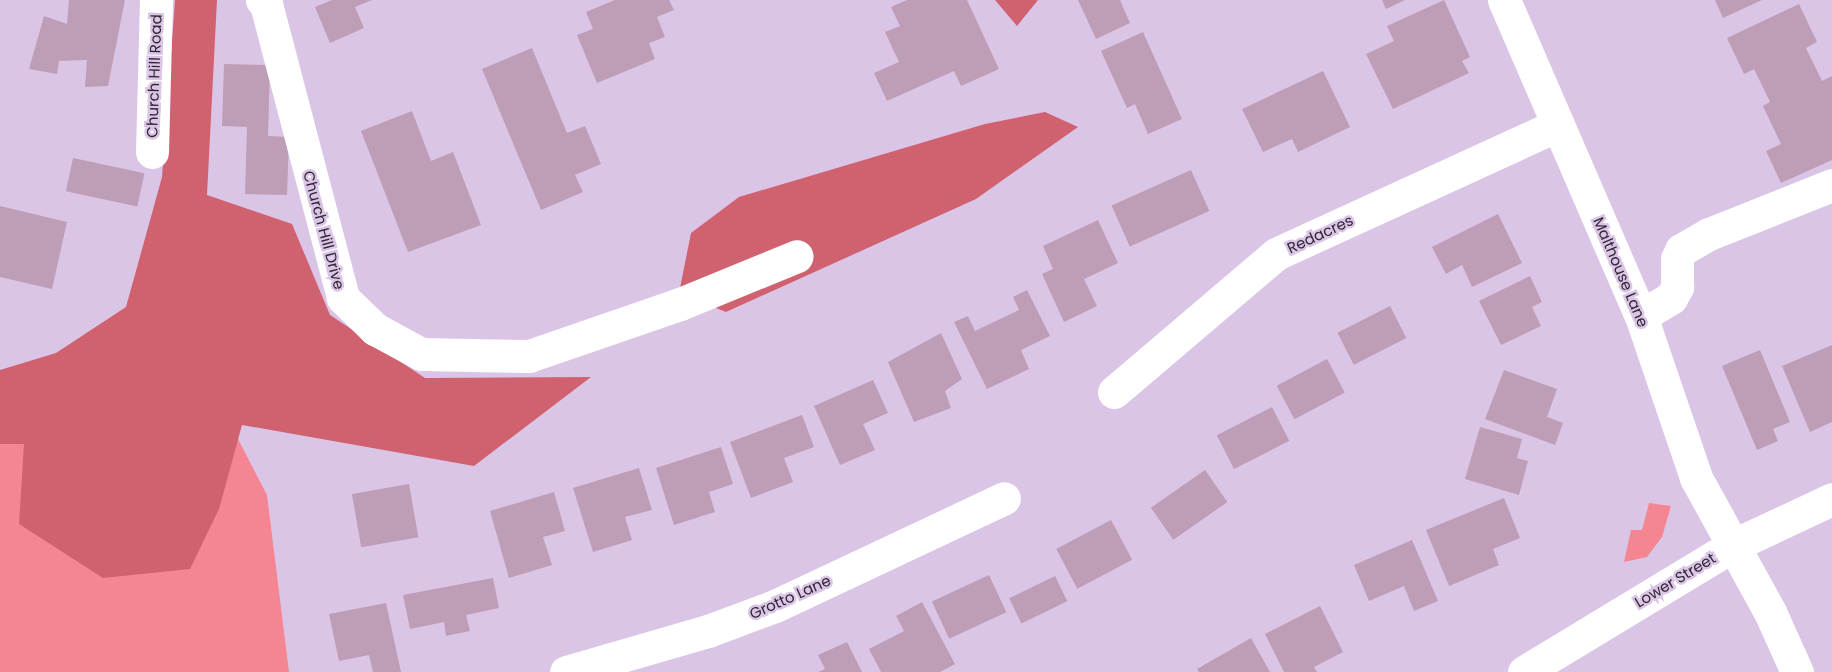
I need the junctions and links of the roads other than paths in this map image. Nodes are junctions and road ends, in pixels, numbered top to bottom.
1 (156, 0) edge
2 (262, 0) edge
3 (1504, 0) edge
4 (1556, 126) junction
5 (152, 152) dead end
6 (1832, 185) edge
7 (797, 256) dead end
8 (1641, 316) junction
9 (1114, 392) dead end
10 (1004, 498) dead end
11 (1832, 499) edge
12 (1734, 545) junction
13 (566, 672) edge
14 (1524, 672) edge
15 (1797, 672) edge

1 - 5 street, Church Hill Road
2 - 7 street, Church Hill Drive
3 - 4 street, Malthouse Lane
4 - 8 street, Malthouse Lane
4 - 9 street, Redacres
6 - 8 street
8 - 12 street, Malthouse Lane
10 - 13 street, Grotto Lane
11 - 12 street, Lower Street
12 - 14 street, Lower Street
12 - 15 street, Malthouse Lane

